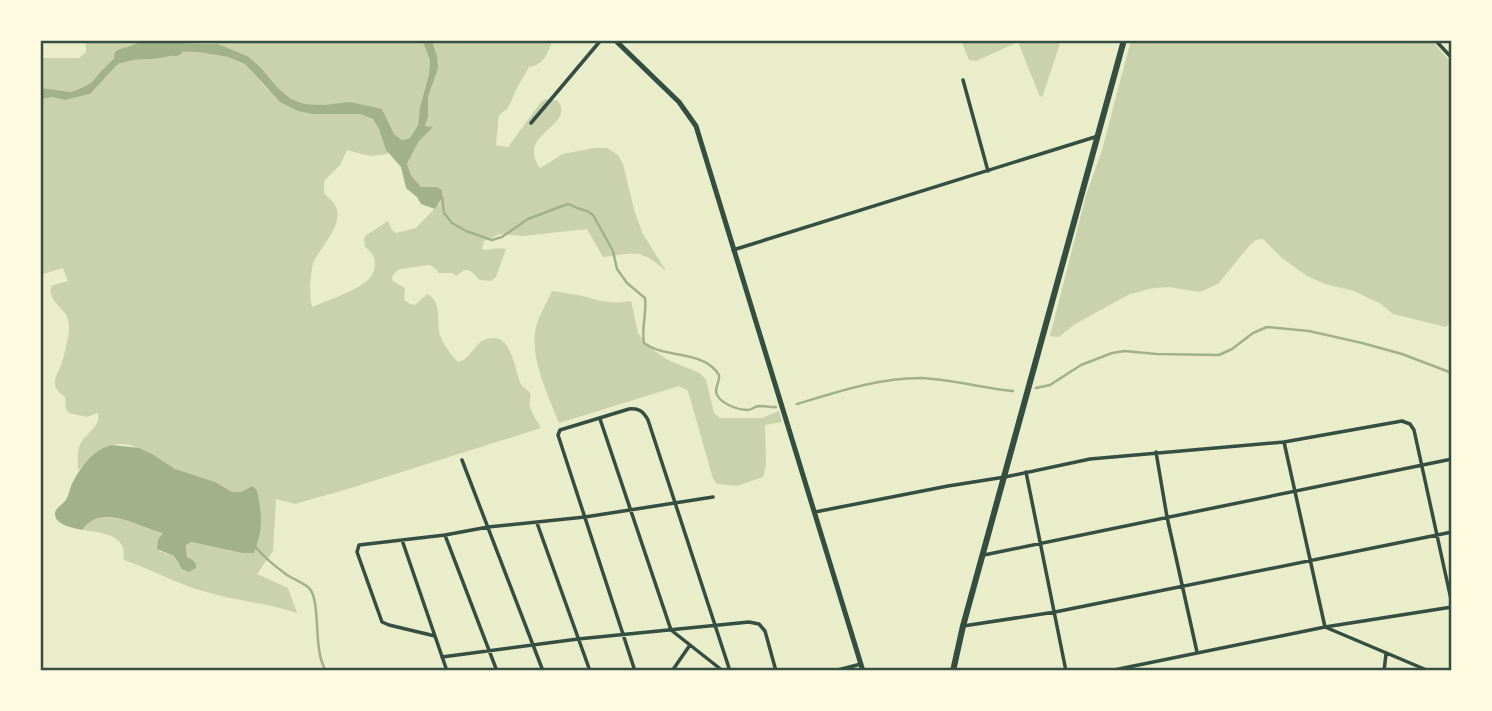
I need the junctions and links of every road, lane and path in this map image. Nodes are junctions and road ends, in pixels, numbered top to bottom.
1 (601, 40) edge
2 (615, 40) edge
3 (1124, 40) edge
4 (1435, 40) edge
5 (1452, 58) edge
6 (963, 79) dead end
7 (531, 123) dead end
8 (1096, 137) junction
9 (988, 171) junction
10 (733, 250) junction
11 (600, 418) junction
12 (1284, 442) junction
13 (1156, 452) junction
14 (1452, 459) edge
15 (462, 460) dead end
16 (1421, 464) junction
17 (1026, 472) junction
18 (1005, 477) junction
19 (1295, 491) junction
20 (713, 497) dead end
21 (674, 503) junction
22 (630, 510) junction
23 (814, 513) junction
24 (585, 517) junction
25 (1167, 517) junction
26 (537, 523) junction
27 (488, 527) junction
28 (1452, 532) edge
29 (444, 535) junction
30 (1436, 536) junction
31 (402, 540) junction
32 (1041, 543) junction
33 (982, 555) junction
34 (1310, 560) junction
35 (1182, 586) junction
36 (1452, 606) edge
37 (1055, 612) junction
38 (715, 625) junction
39 (963, 626) junction
40 (1325, 627) junction
41 (671, 630) junction
42 (624, 634) junction
43 (435, 636) junction
44 (578, 639) junction
45 (690, 645) junction
46 (534, 646) junction
47 (489, 651) junction
48 (1198, 653) junction
49 (1386, 654) junction
50 (442, 657) junction
51 (862, 667) edge
52 (447, 671) edge
53 (497, 671) edge
54 (543, 671) edge
55 (590, 671) edge
56 (635, 671) edge
57 (672, 671) edge
58 (723, 671) edge
59 (730, 671) edge
60 (776, 671) edge
61 (834, 671) edge
62 (953, 671) edge
63 (1066, 671) edge
64 (1109, 671) edge
65 (1384, 671) edge
66 (1429, 671) edge

1 - 7 street
2 - 10 main road
3 - 8 main road
4 - 5 street
6 - 9 street
8 - 9 street
8 - 18 main road
9 - 10 street
10 - 23 main road
11 - 21 street
11 - 22 street
11 - 24 street
12 - 13 street
12 - 16 street
12 - 19 street
13 - 17 street
13 - 25 street
14 - 16 street
15 - 27 street
16 - 19 street
16 - 30 street
17 - 18 street
17 - 32 street
18 - 23 street
18 - 33 main road
19 - 25 street
19 - 34 street
20 - 21 street
21 - 22 street
21 - 38 street
22 - 24 street
22 - 41 street
23 - 51 main road
24 - 26 street
24 - 42 street
25 - 32 street
25 - 35 street
26 - 27 street
26 - 44 street
27 - 29 street
27 - 46 street
28 - 30 street
29 - 31 street
29 - 47 street
30 - 34 street
30 - 36 street
31 - 43 street
31 - 43 street
32 - 33 street
32 - 37 street
33 - 39 main road
34 - 35 street
34 - 40 street
35 - 37 street
35 - 48 street
36 - 40 street
37 - 39 street
37 - 63 street
38 - 41 street
38 - 59 street
38 - 60 street
39 - 62 main road
40 - 48 street
40 - 49 street
41 - 42 street
41 - 45 street
42 - 44 street
42 - 56 street
43 - 50 street
44 - 46 street
44 - 55 street
45 - 57 street
45 - 58 street
46 - 47 street
46 - 54 street
47 - 50 street
47 - 53 street
48 - 64 street
49 - 65 street
49 - 66 street
50 - 52 street
51 - 61 street

